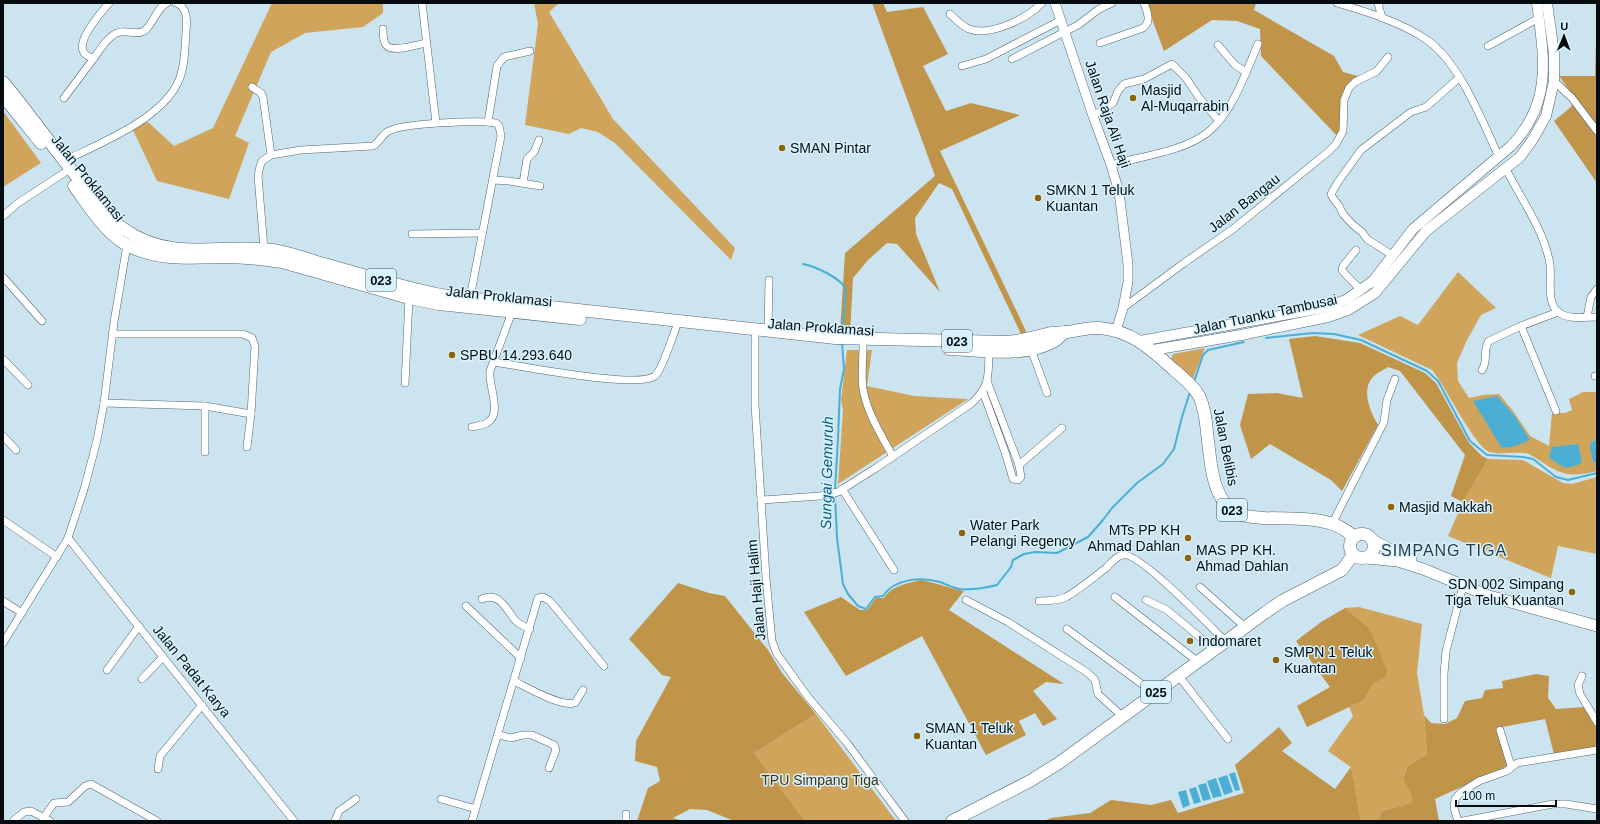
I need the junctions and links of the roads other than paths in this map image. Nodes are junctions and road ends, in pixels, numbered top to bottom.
1 (109, 3) edge
2 (167, 3) edge
3 (176, 3) edge
4 (422, 3) edge
5 (1042, 3) edge
6 (1055, 3) edge
7 (1112, 3) edge
8 (1144, 3) edge
9 (1337, 3) edge
10 (1378, 3) edge
11 (1537, 3) edge
12 (1548, 3) edge
13 (950, 14) dead end
14 (1382, 18) junction
15 (1539, 18) junction
16 (1061, 20) junction
17 (383, 29) dead end
18 (1064, 31) junction
19 (426, 43) junction
20 (1100, 43) dead end
21 (1258, 44) dead end
22 (1218, 45) dead end
23 (1488, 46) dead end
24 (530, 50) dead end
25 (1388, 57) dead end
26 (94, 58) junction
27 (1012, 59) dead end
28 (962, 66) dead end
29 (1246, 72) junction
30 (1459, 78) junction
31 (1554, 81) junction
32 (3, 82) edge
33 (252, 87) dead end
34 (3, 96) edge
35 (64, 98) dead end
36 (1536, 111) junction
37 (1093, 116) junction
38 (1546, 116) junction
39 (1219, 121) junction
40 (488, 122) junction
41 (30, 123) junction
42 (436, 123) junction
43 (1597, 131) edge
44 (539, 140) dead end
45 (271, 155) junction
46 (1499, 157) junction
47 (1111, 165) junction
48 (64, 167) junction
49 (1506, 169) junction
50 (492, 180) junction
51 (523, 183) junction
52 (540, 186) dead end
53 (1454, 195) junction
54 (1461, 204) junction
55 (3, 216) edge
56 (482, 233) junction
57 (412, 234) dead end
58 (127, 245) junction
59 (264, 249) junction
60 (1356, 250) dead end
61 (1392, 256) junction
62 (311, 266) junction
63 (3, 277) edge
64 (769, 280) dead end
65 (1597, 289) edge
66 (1361, 290) junction
67 (409, 298) junction
68 (470, 298) junction
69 (1123, 308) junction
70 (541, 311) junction
71 (512, 312) junction
72 (1558, 312) junction
73 (1587, 317) junction
74 (1597, 317) edge
75 (42, 321) dead end
76 (1521, 326) junction
77 (676, 328) junction
78 (768, 330) junction
79 (1116, 331) junction
80 (1065, 332) junction
81 (112, 334) junction
82 (755, 337) junction
83 (804, 339) junction
84 (1140, 341) junction
85 (863, 343) junction
86 (1006, 347) junction
87 (1031, 349) junction
88 (1153, 350) junction
89 (989, 351) junction
90 (3, 359) edge
91 (494, 362) junction
92 (1482, 370) dead end
93 (1395, 379) dead end
94 (987, 381) junction
95 (405, 383) dead end
96 (28, 385) dead end
97 (983, 392) junction
98 (1047, 393) dead end
99 (104, 403) junction
100 (205, 406) junction
101 (1556, 411) dead end
102 (251, 414) junction
103 (472, 427) dead end
104 (1062, 428) dead end
105 (3, 436) edge
106 (247, 447) dead end
107 (16, 450) dead end
108 (205, 452) dead end
109 (893, 457) junction
110 (1019, 465) junction
111 (837, 492) junction
112 (761, 500) junction
113 (3, 520) edge
114 (1332, 524) junction
115 (1354, 537) junction
116 (68, 538) junction
117 (1374, 541) junction
118 (1354, 555) junction
119 (57, 557) junction
120 (1366, 558) junction
121 (1423, 569) junction
122 (894, 570) dead end
123 (1463, 586) junction
124 (1200, 587) dead end
125 (1115, 597) dead end
126 (482, 599) dead end
127 (966, 600) dead end
128 (1146, 600) dead end
129 (3, 601) edge
130 (1039, 601) dead end
131 (466, 606) dead end
132 (22, 613) junction
133 (139, 626) junction
134 (1597, 626) edge
135 (1245, 627) junction
136 (530, 629) junction
137 (1067, 629) dead end
138 (1225, 641) junction
139 (3, 642) edge
140 (1214, 649) junction
141 (163, 657) junction
142 (521, 658) junction
143 (1197, 661) junction
144 (604, 666) dead end
145 (107, 670) dead end
146 (1178, 675) junction
147 (1582, 676) dead end
148 (142, 679) dead end
149 (514, 681) junction
150 (582, 690) dead end
151 (1154, 693) junction
152 (202, 705) junction
153 (1123, 717) junction
154 (1444, 719) dead end
155 (1597, 722) edge
156 (1500, 730) dead end
157 (499, 735) junction
158 (1228, 739) dead end
159 (1597, 750) edge
160 (1512, 766) junction
161 (549, 768) dead end
162 (158, 769) dead end
163 (356, 799) dead end
164 (441, 799) dead end
165 (476, 809) junction
166 (1597, 809) edge
167 (47, 819) edge
168 (13, 821) edge
169 (157, 821) edge
170 (294, 821) edge
171 (335, 821) edge
172 (472, 821) edge
173 (905, 821) edge
174 (952, 821) edge
175 (1458, 821) edge
176 (1463, 821) edge

1 - 26 street
2 - 26 street
3 - 48 street
4 - 19 street
5 - 13 street
6 - 16 street, Jalan Raja Ali Haji
7 - 18 street
8 - 20 street
9 - 14 street
10 - 14 street
11 - 15 main road, Jalan Tuanku Tambusai
12 - 31 main road, Jalan Tuanku Tambusai
14 - 30 street
15 - 23 street
15 - 36 main road, Jalan Tuanku Tambusai
16 - 18 street, Jalan Raja Ali Haji
16 - 28 street
17 - 19 street
18 - 27 street
18 - 37 street, Jalan Raja Ali Haji
19 - 42 street
21 - 29 street
22 - 29 street
24 - 40 street
25 - 69 street, Jalan Bangau
26 - 35 street
29 - 39 street
30 - 46 street
30 - 61 street
31 - 38 main road, Jalan Tuanku Tambusai
31 - 43 street
32 - 41 highway, Jalan Proklamasi / 023
33 - 45 street
34 - 41 highway, Jalan Proklamasi / 023
36 - 38 main road
36 - 46 main road, Jalan Tuanku Tambusai
37 - 39 street
37 - 47 street, Jalan Raja Ali Haji
38 - 49 main road, Jalan Tuanku Tambusai
39 - 47 street
40 - 42 street
40 - 50 street
41 - 48 highway, Jalan Proklamasi / 023
42 - 45 street
44 - 51 street
45 - 59 street
46 - 53 main road, Jalan Tuanku Tambusai
47 - 69 street, Jalan Raja Ali Haji
48 - 55 street
48 - 58 highway, Jalan Proklamasi / 023
48 - 59 highway, Jalan Proklamasi / 023
49 - 54 main road, Jalan Tuanku Tambusai
49 - 72 street
50 - 51 street
50 - 56 street
51 - 52 street
53 - 54 main road
53 - 61 main road, Jalan Tuanku Tambusai
54 - 88 main road, Jalan Tuanku Tambusai
56 - 57 street
56 - 68 street
58 - 62 highway, Jalan Proklamasi / 023
58 - 81 street
59 - 62 highway, Jalan Proklamasi / 023
60 - 66 street
61 - 66 main road, Jalan Tuanku Tambusai
62 - 67 highway, Jalan Proklamasi / 023
62 - 68 highway, Jalan Proklamasi / 023
63 - 75 street
64 - 78 street
65 - 73 street
66 - 84 main road, Jalan Tuanku Tambusai
67 - 71 highway, Jalan Proklamasi / 023
67 - 95 street
68 - 70 highway, Jalan Proklamasi / 023
69 - 79 street, Jalan Raja Ali Haji
70 - 71 highway, Jalan Proklamasi / 023
70 - 77 highway, Jalan Proklamasi / 023
70 - 78 highway, Jalan Proklamasi / 023
71 - 91 street
72 - 73 street
72 - 76 street
73 - 74 street
76 - 92 street
76 - 101 street
77 - 82 highway, Jalan Proklamasi / 023
77 - 91 street
78 - 83 highway, Jalan Proklamasi / 023
79 - 80 highway, Jalan Proklamasi / 023
79 - 84 highway, Jalan Proklamasi / 023
80 - 86 highway, Jalan Proklamasi / 023
80 - 87 highway, Jalan Proklamasi / 023
81 - 99 street
81 - 102 street
82 - 83 highway, Jalan Proklamasi / 023
82 - 112 street, Jalan Haji Halim
83 - 85 highway, Jalan Proklamasi / 023
84 - 88 highway, Jalan Proklamasi / 023
85 - 86 highway, Jalan Proklamasi / 023
85 - 89 highway, Jalan Proklamasi / 023
85 - 109 street
86 - 87 highway, Jalan Proklamasi / 023
86 - 89 highway, Jalan Proklamasi / 023
87 - 98 street
88 - 114 highway, Jalan Belibis / 023
89 - 94 street
90 - 96 street
91 - 103 street
93 - 114 street
94 - 97 street
94 - 110 street
97 - 109 street
97 - 110 street
99 - 100 street
99 - 116 street
100 - 102 street
100 - 108 street
102 - 106 street
104 - 110 street
105 - 107 street
109 - 111 street
111 - 112 street
111 - 122 street
112 - 173 street, Jalan Haji Halim
113 - 119 street
114 - 115 highway, Jalan Belibis / 023
115 - 117 highway
115 - 118 highway
116 - 119 street
116 - 133 street, Jalan Padat Karya
117 - 120 highway
117 - 121 main road
118 - 120 highway
118 - 135 highway, 025
119 - 132 street
120 - 121 main road
121 - 123 main road
123 - 134 main road
123 - 154 street
124 - 135 street
125 - 143 street
126 - 136 street
127 - 153 street
128 - 140 street
129 - 132 street
130 - 138 street
131 - 142 street
132 - 139 street
133 - 141 street, Jalan Padat Karya
133 - 145 street
135 - 138 highway, 025
136 - 142 street
136 - 144 street
137 - 151 street
138 - 140 highway, 025
140 - 143 highway, 025
141 - 148 street
141 - 152 street, Jalan Padat Karya
142 - 149 street
143 - 146 highway, 025
146 - 151 highway, 025
146 - 158 street
147 - 155 street
149 - 150 street
149 - 157 street
151 - 153 highway, 025
152 - 162 street
152 - 170 street, Jalan Padat Karya
153 - 174 highway, 025
156 - 160 street
157 - 161 street
157 - 165 street
159 - 160 street
160 - 175 street
163 - 171 street
164 - 165 street
165 - 172 street
166 - 176 street
167 - 168 street
167 - 169 street

